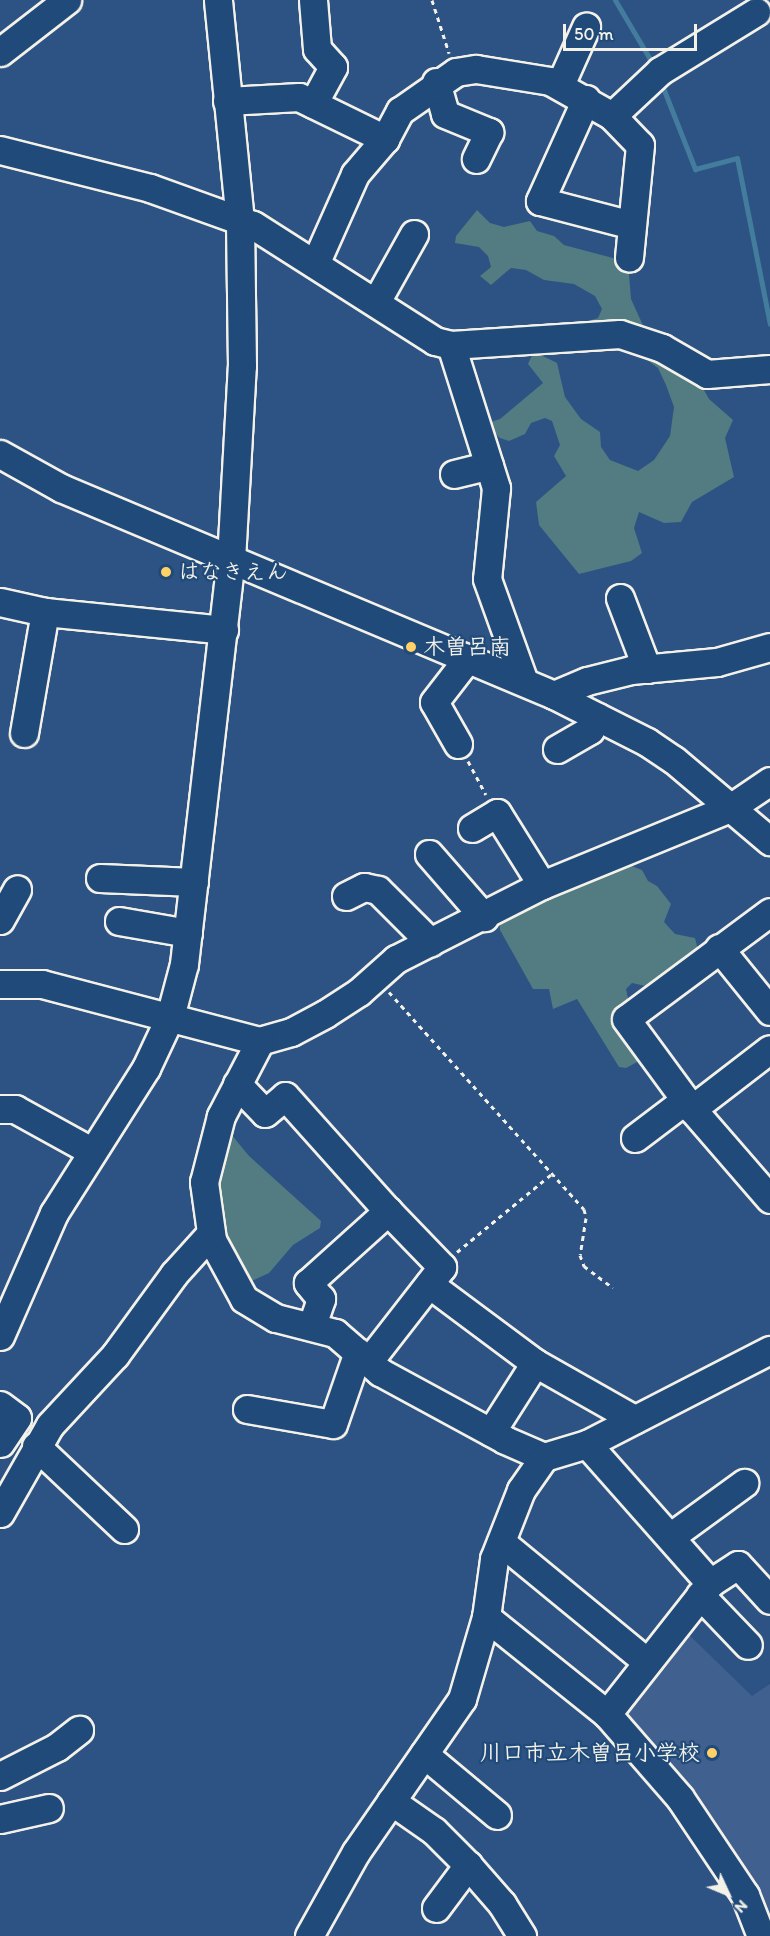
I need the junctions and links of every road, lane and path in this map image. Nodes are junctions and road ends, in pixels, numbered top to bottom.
1 (67, 0) edge
2 (218, 0) edge
3 (313, 0) edge
4 (432, 0) edge
5 (757, 8) edge
6 (586, 27) dead end
7 (0, 52) edge
8 (446, 77) junction
9 (560, 85) junction
10 (586, 99) junction
11 (227, 102) junction
12 (313, 104) junction
13 (612, 116) junction
14 (385, 139) junction
15 (0, 150) edge
16 (476, 159) dead end
17 (240, 221) junction
18 (632, 225) junction
19 (414, 234) dead end
20 (629, 257) dead end
21 (315, 264) junction
22 (376, 302) junction
23 (450, 345) junction
24 (770, 369) edge
25 (0, 454) edge
26 (489, 465) junction
27 (454, 474) dead end
28 (231, 560) junction
29 (620, 598) dead end
30 (0, 602) edge
31 (45, 612) junction
32 (224, 630) junction
33 (770, 647) edge
34 (468, 658) junction
35 (647, 669) junction
36 (524, 682) junction
37 (554, 695) junction
38 (597, 717) junction
39 (24, 733) dead end
40 (458, 744) joint
41 (557, 749) dead end
42 (770, 781) edge
43 (730, 808) junction
44 (497, 813) junction
45 (472, 828) dead end
46 (770, 841) edge
47 (429, 854) dead end
48 (100, 878) dead end
49 (194, 882) junction
50 (542, 885) junction
51 (17, 889) dead end
52 (346, 896) dead end
53 (770, 912) edge
54 (484, 916) junction
55 (0, 920) edge
56 (119, 921) dead end
57 (188, 933) junction
58 (430, 942) junction
59 (719, 948) junction
60 (375, 978) junction
61 (0, 984) edge
62 (770, 1011) edge
63 (170, 1017) junction
64 (260, 1041) junction
65 (770, 1049) edge
66 (237, 1084) junction
67 (689, 1105) junction
68 (2, 1113) edge
69 (635, 1138) dead end
70 (91, 1151) junction
71 (553, 1173) junction
72 (770, 1199) edge
73 (388, 1211) junction
74 (211, 1233) junction
75 (436, 1276) junction
76 (613, 1288) dead end
77 (312, 1325) junction
78 (0, 1336) edge
79 (770, 1350) edge
80 (363, 1357) junction
81 (535, 1363) junction
82 (0, 1405) edge
83 (247, 1409) dead end
84 (634, 1419) junction
85 (491, 1432) junction
86 (0, 1443) edge
87 (587, 1444) junction
88 (36, 1446) junction
89 (544, 1456) junction
90 (744, 1483) dead end
91 (0, 1513) edge
92 (124, 1529) dead end
93 (670, 1537) junction
94 (501, 1542) junction
95 (705, 1589) junction
96 (770, 1600) edge
97 (486, 1617) junction
98 (748, 1645) dead end
99 (646, 1661) junction
100 (607, 1714) junction
101 (79, 1730) dead end
102 (424, 1754) junction
103 (0, 1776) edge
104 (391, 1801) junction
105 (49, 1808) dead end
106 (497, 1815) dead end
107 (0, 1819) edge
108 (468, 1865) junction
109 (436, 1908) dead end
110 (320, 1931) edge
111 (514, 1933) edge
112 (761, 1936) edge

1 - 7 street
2 - 11 street
3 - 12 street
4 - 8 path
5 - 13 street
6 - 9 street
8 - 9 street
8 - 14 street
8 - 16 street
9 - 10 street
10 - 13 street
10 - 18 street
11 - 12 street
11 - 17 street
12 - 14 street
13 - 18 street
14 - 21 street
15 - 17 street
17 - 21 street
17 - 28 street
18 - 20 street
19 - 22 street
21 - 22 street
22 - 23 street
23 - 24 street
23 - 26 street
25 - 28 street
26 - 27 street
26 - 36 street
28 - 32 street
28 - 34 street
29 - 35 street
30 - 31 street
31 - 32 street
31 - 39 street
32 - 49 street
33 - 35 street
34 - 36 street
34 - 40 street
35 - 37 street
36 - 37 street
37 - 38 street
38 - 41 street
38 - 43 street
40 - 44 path
42 - 43 street
43 - 46 street
43 - 50 street
44 - 45 street
44 - 50 street
47 - 54 street
48 - 49 street
49 - 57 street
50 - 54 street
51 - 55 street
52 - 58 street
53 - 59 street
54 - 58 street
56 - 57 street
57 - 63 street
58 - 60 street
59 - 62 street
59 - 67 street
60 - 64 street
60 - 71 path
61 - 63 street
63 - 64 street
63 - 70 street
64 - 66 street
65 - 67 street
66 - 73 street
66 - 74 street
67 - 69 street
67 - 72 street
68 - 70 street
70 - 78 street
71 - 75 path
71 - 76 path
73 - 75 street
73 - 77 street
74 - 77 street
74 - 88 street
75 - 80 street
75 - 81 street
77 - 80 street
79 - 84 street
80 - 83 street
80 - 85 street
81 - 84 street
81 - 85 street
82 - 86 street
84 - 87 street
85 - 89 street
87 - 89 street
87 - 93 street
88 - 91 street
88 - 92 street
89 - 94 street
90 - 93 street
93 - 95 street
94 - 97 street
94 - 99 street
95 - 96 street
95 - 98 street
95 - 99 street
97 - 100 street
97 - 102 street
99 - 100 street
100 - 112 street
101 - 103 street
102 - 104 street
102 - 106 street
104 - 108 street
104 - 110 street
105 - 107 street
108 - 109 street
108 - 111 street

